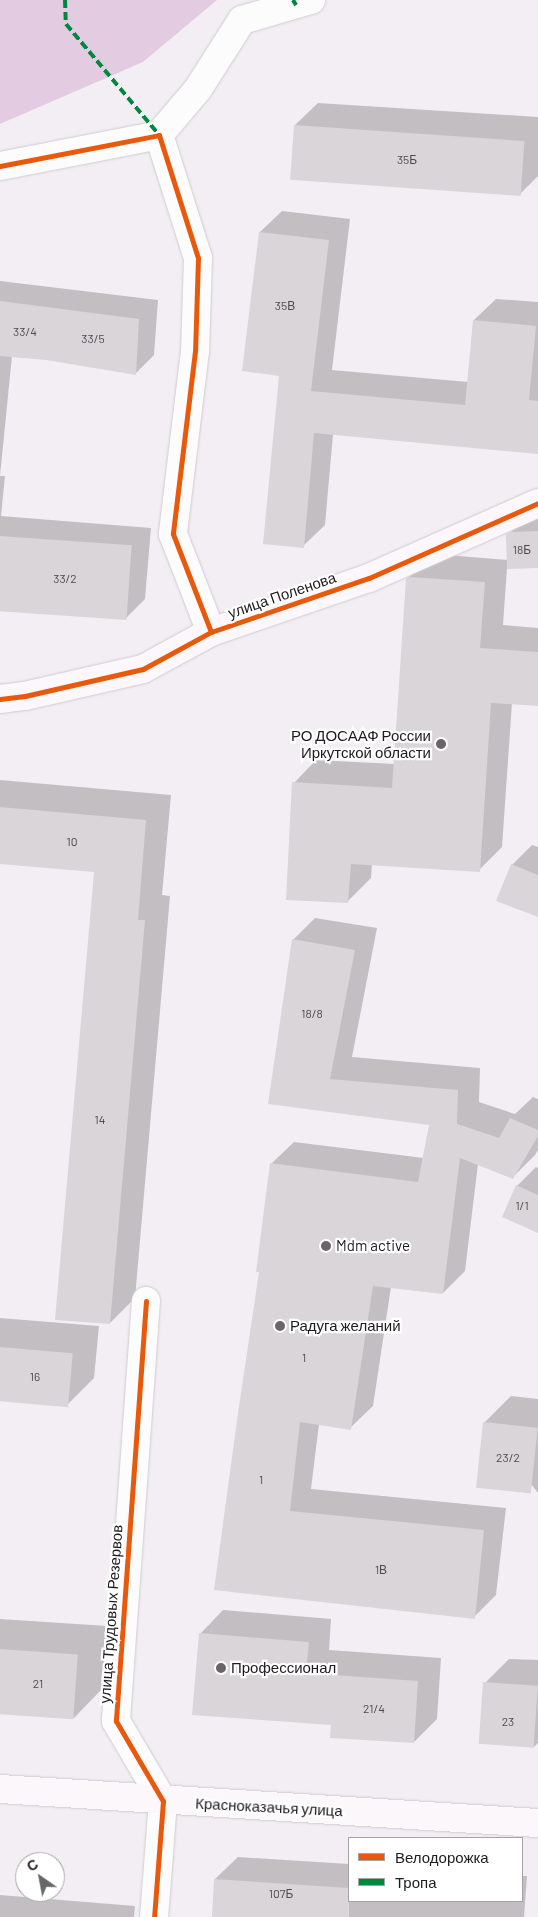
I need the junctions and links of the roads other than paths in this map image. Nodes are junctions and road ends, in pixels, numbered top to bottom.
1 (312, 0) edge
2 (159, 135) junction
3 (0, 166) edge
4 (538, 503) edge
5 (211, 632) junction
6 (0, 699) edge
7 (146, 1301) dead end
8 (0, 1789) edge
9 (163, 1801) junction
10 (538, 1823) edge
11 (154, 1917) edge

1 - 2 street
2 - 3 street
2 - 5 street
4 - 5 street, улица Поленова
5 - 6 street, улица Поленова
7 - 9 street, улица Трудовых Резервов
8 - 9 street, Красноказачья улица
9 - 10 street, Красноказачья улица
9 - 11 street

